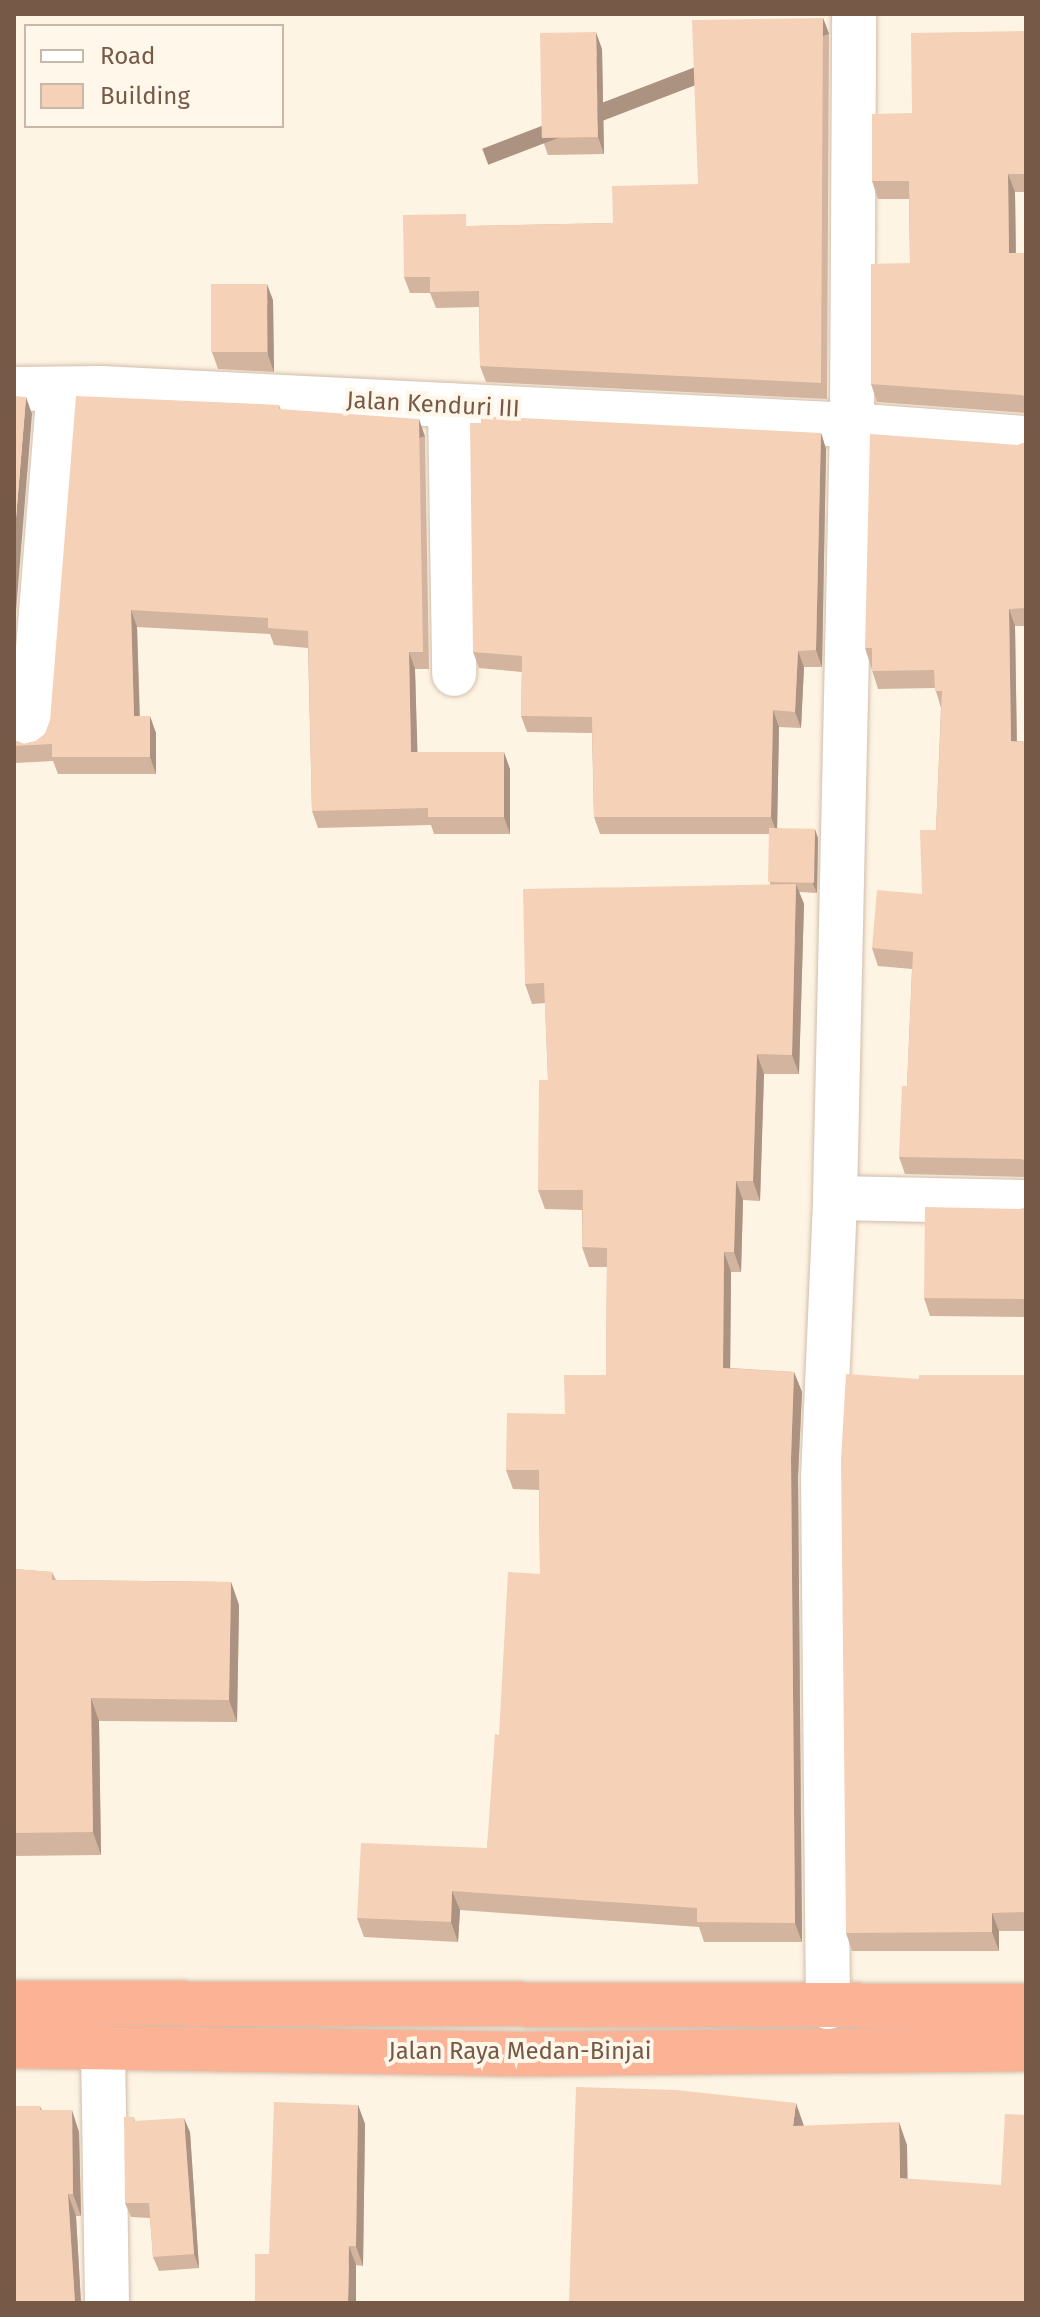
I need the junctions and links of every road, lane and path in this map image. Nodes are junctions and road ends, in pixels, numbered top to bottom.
1 (854, 14) edge
2 (14, 389) edge
3 (59, 390) junction
4 (450, 405) junction
5 (852, 425) junction
6 (1026, 438) edge
7 (454, 674) dead end
8 (31, 736) dead end
9 (835, 1198) junction
10 (1026, 1202) edge
11 (14, 2003) edge
12 (1026, 2006) edge
13 (828, 2007) junction
14 (14, 2046) edge
15 (103, 2048) junction
16 (1026, 2049) edge
17 (107, 2303) edge

1 - 5 street
2 - 3 street, Jalan Kenduri III
3 - 4 street, Jalan Kenduri III
3 - 8 street
4 - 5 street, Jalan Kenduri III
4 - 7 street
5 - 6 street, Jalan Kenduri III
5 - 9 street
9 - 10 street
9 - 13 street
11 - 13 highway, Jalan Raya Medan-Binjai
12 - 13 highway, Jalan Raya Medan-Binjai
14 - 15 highway, Jalan Raya Medan-Binjai
15 - 16 highway, Jalan Raya Medan-Binjai
15 - 17 street

